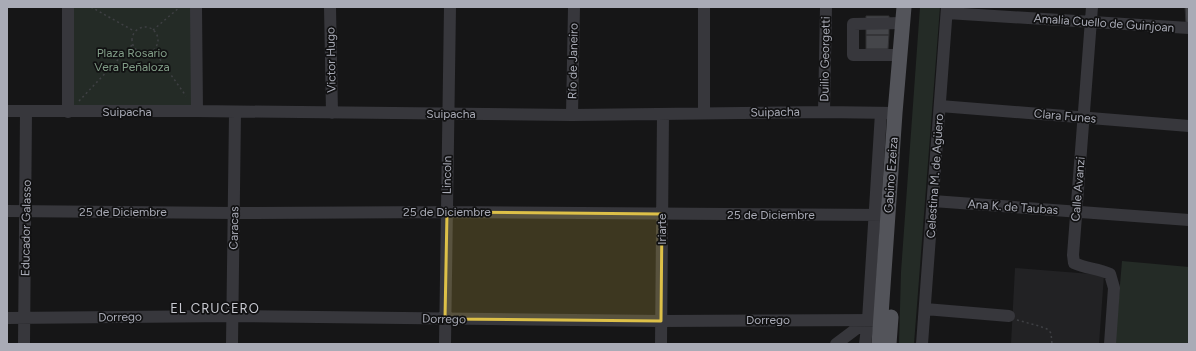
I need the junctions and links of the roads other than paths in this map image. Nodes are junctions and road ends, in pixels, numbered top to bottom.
1 (68, 7) edge
2 (196, 7) edge
3 (330, 7) edge
4 (450, 7) edge
5 (574, 7) edge
6 (704, 7) edge
7 (826, 7) edge
8 (904, 7) edge
9 (914, 7) edge
10 (1092, 7) edge
11 (947, 10) edge
12 (1092, 22) junction
13 (903, 23) junction
14 (1189, 28) edge
15 (900, 55) junction
16 (940, 106) junction
17 (7, 111) edge
18 (197, 111) junction
19 (26, 112) junction
20 (68, 112) junction
21 (824, 112) junction
22 (235, 113) junction
23 (332, 113) junction
24 (704, 113) junction
25 (888, 113) junction
26 (448, 114) junction
27 (572, 114) junction
28 (663, 114) junction
29 (1083, 118) junction
30 (1189, 126) edge
31 (933, 201) junction
32 (7, 211) edge
33 (26, 211) junction
34 (1076, 211) junction
35 (234, 212) junction
36 (446, 212) junction
37 (662, 214) junction
38 (881, 215) junction
39 (1189, 220) edge
40 (924, 309) junction
41 (233, 316) junction
42 (1009, 316) road end
43 (7, 318) edge
44 (25, 318) junction
45 (445, 319) junction
46 (874, 320) junction
47 (662, 321) junction
48 (24, 344) edge
49 (232, 344) edge
50 (445, 344) edge
51 (661, 344) edge
52 (836, 344) edge
53 (865, 344) edge
54 (879, 344) edge
55 (889, 344) edge
56 (922, 344) edge
57 (1110, 344) edge

1 - 20 street
2 - 18 street
3 - 23 street, Victor Hugo
4 - 26 street, Lincoln
5 - 27 street, Río de Janeiro
6 - 24 street
7 - 21 street, Duilio Georgetti
8 - 13 main road, Gabino Ezeiza
9 - 55 main road, Gabino Ezeiza
10 - 12 street, Calle Avanzi
11 - 12 street, Amalia Cuello de Guinjoan
11 - 16 street, Celestina M. de Agüero
12 - 14 street, Amalia Cuello de Guinjoan
12 - 29 street, Calle Avanzi
13 - 15 main road, Gabino Ezeiza
13 - 15 street
15 - 25 main road, Gabino Ezeiza
16 - 29 street, Clara Funes
16 - 31 street, Celestina M. de Agüero
17 - 19 street, Suipacha
18 - 20 street, Suipacha
18 - 22 street, Suipacha
19 - 20 street, Suipacha
19 - 33 street, Educador Galasso
21 - 24 street, Suipacha
21 - 25 street, Suipacha
22 - 23 street, Suipacha
22 - 35 street, Caracas
23 - 26 street, Suipacha
24 - 28 street, Suipacha
25 - 38 main road, Gabino Ezeiza
26 - 27 street, Suipacha
26 - 36 street, Lincoln
27 - 28 street, Suipacha
28 - 37 street, Iriarte
29 - 30 street, Clara Funes
29 - 34 street, Calle Avanzi
31 - 34 street, Ana K. de Taubas
31 - 40 street, Celestina M. de Agüero
32 - 33 street, 25 de Diciembre
33 - 35 street, 25 de Diciembre
33 - 44 street, Educador Galasso
34 - 39 street, Ana K. de Taubas
34 - 57 street, Calle Avanzi
35 - 36 street, 25 de Diciembre
35 - 41 street, Caracas
36 - 37 street, 25 de Diciembre
36 - 45 street, Lincoln
37 - 38 street, 25 de Diciembre
37 - 47 street, Iriarte
38 - 46 main road, Gabino Ezeiza
40 - 42 street
40 - 56 street, Celestina M. de Agüero
41 - 44 street, Dorrego
41 - 45 street, Dorrego
41 - 49 street, Caracas
43 - 44 street, Dorrego
44 - 48 street, Educador Galasso
45 - 47 street, Dorrego
45 - 50 street, Lincoln
46 - 47 street, Dorrego
46 - 52 street
46 - 53 street
46 - 54 main road, Gabino Ezeiza
47 - 51 street, Iriarte

